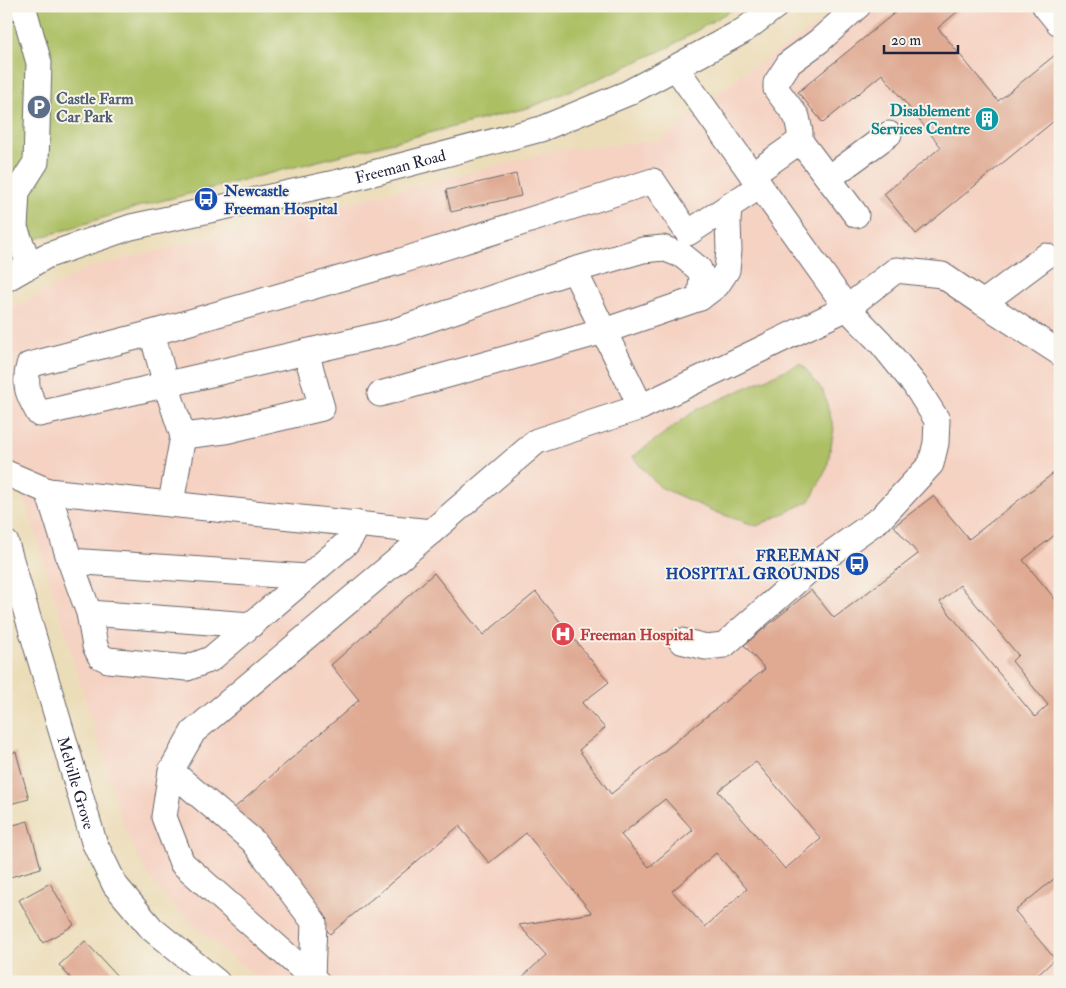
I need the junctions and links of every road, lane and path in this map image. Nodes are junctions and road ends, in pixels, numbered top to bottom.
1 (23, 6) edge
2 (776, 6) edge
3 (858, 6) edge
4 (1045, 6) edge
5 (1060, 22) edge
6 (676, 68) junction
7 (889, 134) dead end
8 (800, 141) junction
9 (829, 178) junction
10 (756, 181) junction
11 (729, 206) junction
12 (856, 214) dead end
13 (1046, 256) dead end
14 (30, 266) junction
15 (574, 270) junction
16 (6, 279) edge
17 (700, 298) junction
18 (983, 303) junction
19 (847, 308) junction
20 (604, 331) junction
21 (152, 333) junction
22 (306, 352) junction
23 (1060, 353) edge
24 (166, 385) junction
25 (380, 394) dead end
26 (641, 407) junction
27 (183, 436) junction
28 (6, 473) edge
29 (48, 491) junction
30 (171, 503) junction
31 (356, 523) junction
32 (431, 532) junction
33 (6, 543) edge
34 (70, 561) junction
35 (307, 577) junction
36 (89, 613) junction
37 (251, 625) junction
38 (681, 641) dead end
39 (171, 770) junction
40 (315, 979) edge
41 (217, 982) edge

1 - 14 street
2 - 6 street, Freeman Road
3 - 8 street
4 - 5 street
6 - 10 street
6 - 14 street, Freeman Road
7 - 9 street
8 - 9 street
8 - 10 street
9 - 12 street
10 - 11 street
10 - 19 street
11 - 17 street
11 - 21 street
13 - 18 street
14 - 16 street, Freeman Road
15 - 17 street
15 - 20 street
15 - 22 street
17 - 20 street
18 - 19 street
18 - 23 street
19 - 26 street
19 - 38 street
20 - 25 street
20 - 26 street
21 - 24 street
21 - 24 street
22 - 24 street
22 - 27 street
24 - 27 street
26 - 32 street
27 - 30 street
28 - 29 street
29 - 30 street
29 - 34 street
30 - 31 street
31 - 32 street
31 - 35 street
32 - 39 street
33 - 41 street, Melville Grove
34 - 35 street
34 - 36 street
35 - 37 street
36 - 37 street
36 - 37 street
39 - 40 street
39 - 40 street

